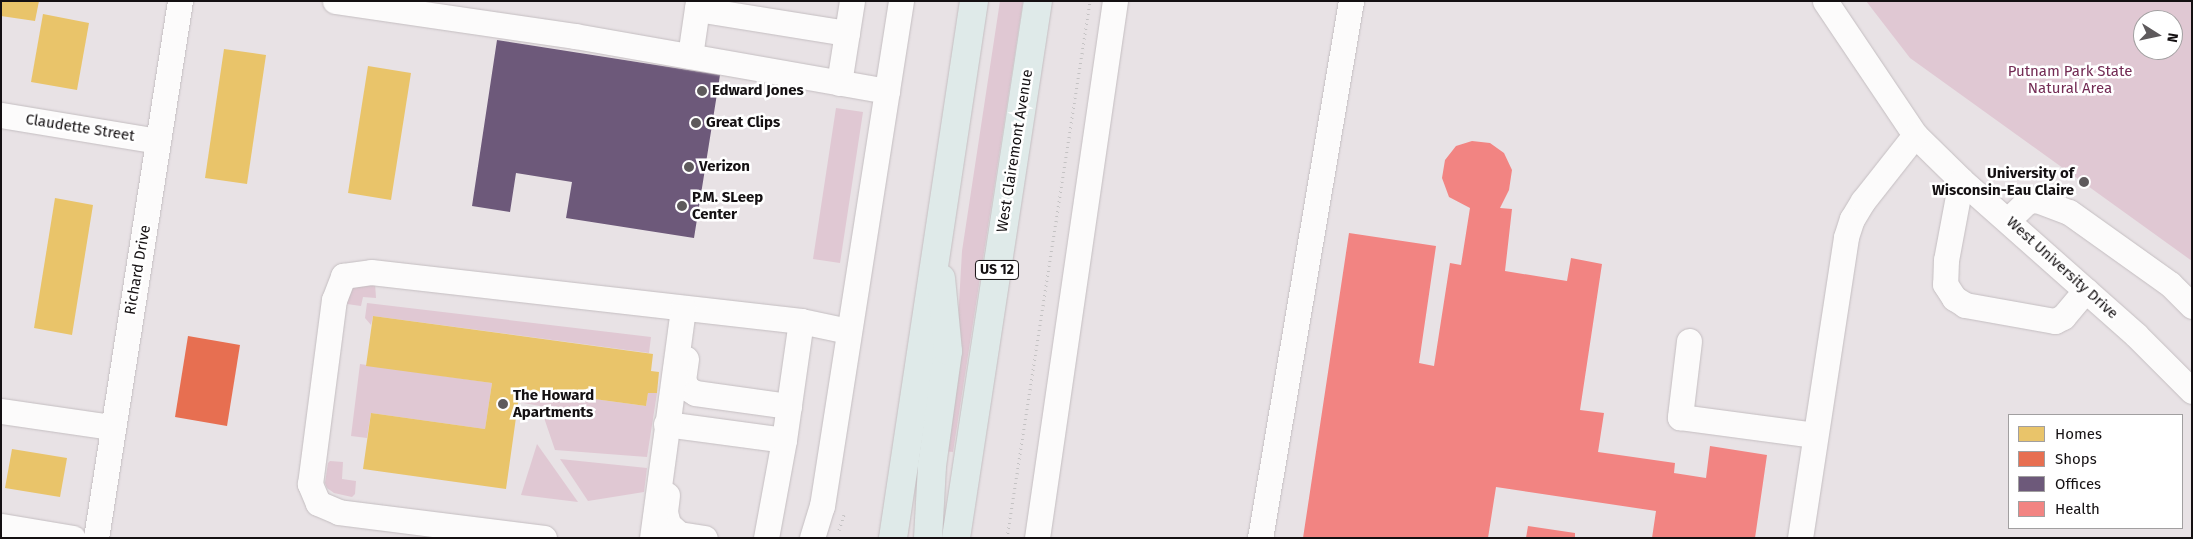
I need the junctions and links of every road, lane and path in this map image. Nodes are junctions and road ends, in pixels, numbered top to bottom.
1 (180, 1) edge
2 (336, 1) edge
3 (901, 1) edge
4 (974, 1) edge
5 (1038, 1) edge
6 (1090, 1) edge
7 (1115, 1) edge
8 (1351, 1) edge
9 (1826, 1) edge
10 (698, 5) edge
11 (738, 6) edge
12 (850, 19) edge
13 (690, 56) junction
14 (839, 83) junction
15 (887, 91) junction
16 (1, 115) edge
17 (1915, 135) junction
18 (158, 141) junction
19 (1961, 180) junction
20 (2008, 220) junction
21 (937, 241) junction
22 (2086, 290) junction
23 (2192, 306) edge
24 (682, 314) junction
25 (801, 320) junction
26 (848, 331) junction
27 (1690, 341) dead end
28 (2192, 391) edge
29 (789, 406) junction
30 (1, 410) edge
31 (666, 424) junction
32 (112, 427) junction
33 (1815, 435) junction
34 (784, 440) junction
35 (1, 526) edge
36 (73, 538) edge
37 (96, 538) edge
38 (544, 538) edge
39 (652, 538) edge
40 (705, 538) edge
41 (766, 538) edge
42 (812, 538) edge
43 (893, 538) edge
44 (928, 538) edge
45 (956, 538) edge
46 (1007, 538) edge
47 (1037, 538) edge
48 (1260, 538) edge
49 (1800, 538) edge

1 - 18 street, Richard Drive
2 - 13 street
3 - 15 street
4 - 21 main road
5 - 45 main road, West Clairemont Avenue / US 12
6 - 46 path
7 - 47 street
8 - 48 street
9 - 17 street, West University Drive
10 - 11 street
10 - 13 street
11 - 12 street
12 - 14 street
13 - 14 street
14 - 15 street
15 - 26 street
16 - 18 street, Claudette Street
17 - 19 street, West University Drive
17 - 33 street
18 - 32 street, Richard Drive
19 - 20 street, West University Drive
19 - 22 street
20 - 22 street, West University Drive
20 - 23 street
21 - 43 main road
21 - 44 main road
22 - 28 street, West University Drive
24 - 25 street
24 - 29 street
24 - 31 street
24 - 38 street
25 - 26 street
25 - 29 street
26 - 42 street
27 - 33 street
29 - 34 street
30 - 32 street
31 - 34 street
31 - 39 street
31 - 40 street
32 - 37 street, Richard Drive
33 - 49 street
34 - 41 street
35 - 36 street

